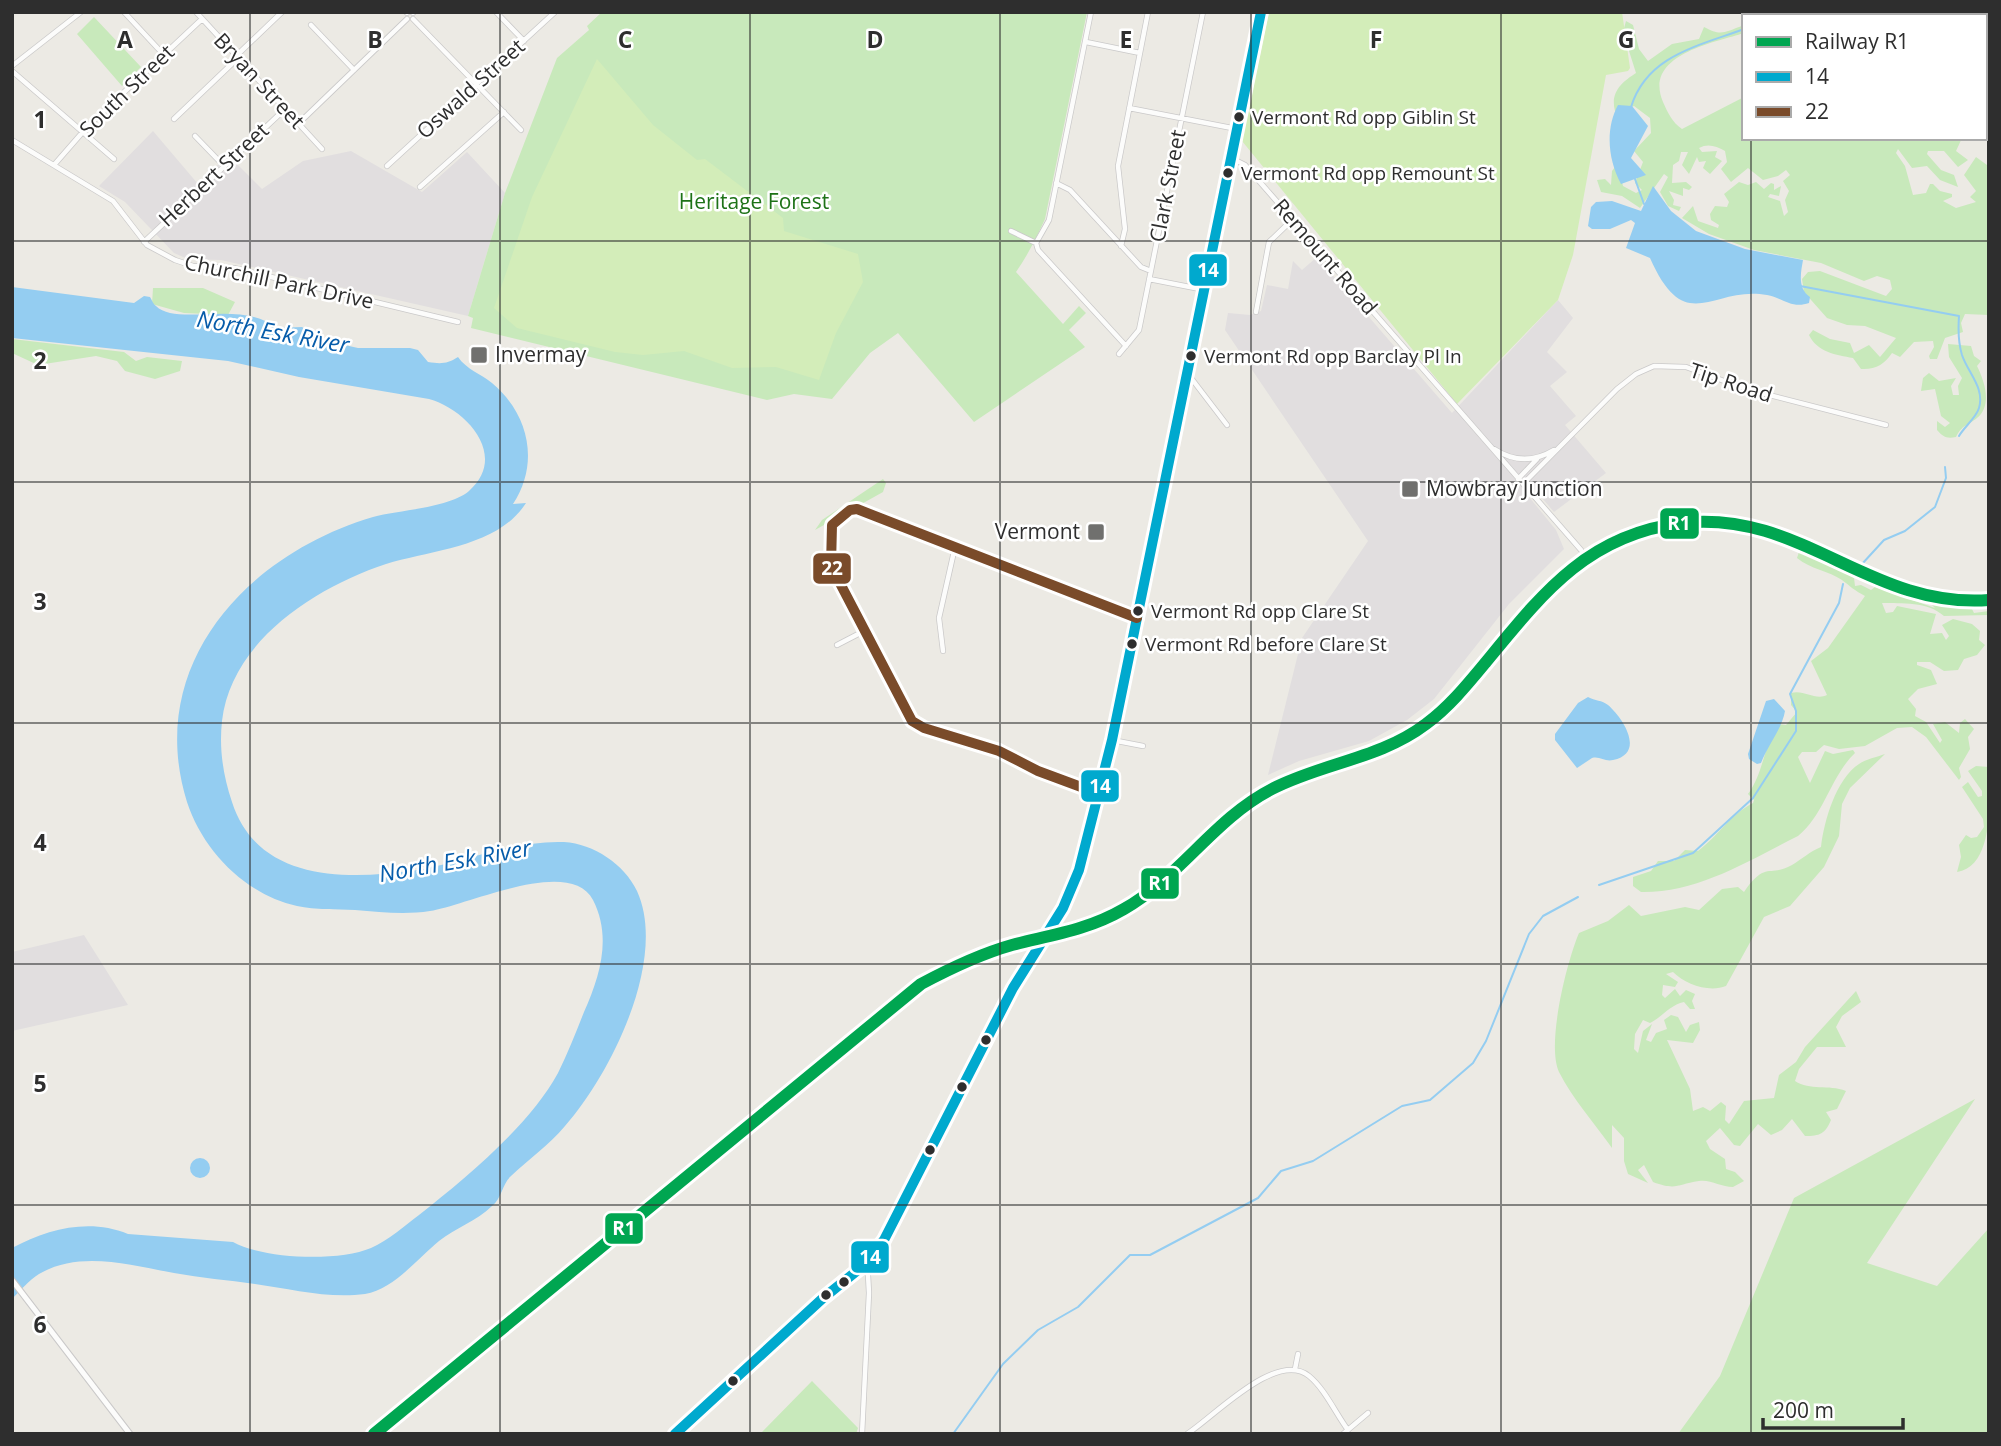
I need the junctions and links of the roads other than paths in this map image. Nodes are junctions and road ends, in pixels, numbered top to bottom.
1 (81, 12) edge
2 (124, 12) edge
3 (282, 12) edge
4 (496, 12) edge
5 (555, 12) edge
6 (1091, 12) edge
7 (1148, 12) edge
8 (1202, 12) edge
9 (1261, 12) edge
10 (410, 14) edge
11 (200, 15) edge
12 (311, 25) dead end
13 (524, 41) junction
14 (1085, 42) junction
15 (1139, 53) junction
16 (164, 55) junction
17 (237, 57) junction
18 (12, 69) edge
19 (354, 70) junction
20 (477, 84) junction
21 (1129, 108) junction
22 (285, 109) junction
23 (503, 112) junction
24 (174, 118) dead end
25 (1181, 118) junction
26 (298, 124) junction
27 (1237, 129) junction
28 (522, 130) dead end
29 (82, 133) junction
30 (195, 136) dead end
31 (12, 140) edge
32 (322, 149) dead end
33 (1231, 158) junction
34 (114, 159) dead end
35 (54, 165) junction
36 (224, 166) junction
37 (387, 166) dead end
38 (1056, 183) junction
39 (420, 187) dead end
40 (1292, 220) junction
41 (1011, 231) dead end
42 (144, 242) junction
43 (1036, 243) junction
44 (1121, 246) junction
45 (1151, 271) junction
46 (1149, 279) junction
47 (1205, 290) junction
48 (1256, 312) dead end
49 (458, 322) dead end
50 (1126, 346) junction
51 (1119, 354) dead end
52 (1188, 374) junction
53 (1227, 425) dead end
54 (1886, 425) dead end
55 (1488, 445) junction
56 (1561, 446) junction
57 (1536, 460) junction
58 (1541, 466) junction
59 (1518, 479) junction
60 (1523, 484) junction
61 (955, 547) junction
62 (1581, 550) dead end
63 (1137, 618) junction
64 (864, 631) junction
65 (837, 645) dead end
66 (943, 651) dead end
67 (1112, 740) junction
68 (1143, 746) dead end
69 (1100, 794) junction
70 (863, 1266) junction
71 (12, 1280) edge
72 (1298, 1354) dead end
73 (1295, 1369) junction
74 (1368, 1413) dead end
75 (1198, 1427) junction
76 (1346, 1432) edge
77 (130, 1434) edge
78 (676, 1434) edge
79 (862, 1434) edge
80 (1187, 1434) edge
81 (1203, 1434) edge

1 - 18 street
2 - 16 street
3 - 17 street
4 - 13 street
5 - 13 street, Oswald Street
6 - 14 street
7 - 15 street
8 - 25 street, Clark Street
9 - 27 street
10 - 19 street, Herbert Street
10 - 20 street
11 - 16 street, South Street
11 - 17 street, Bryan Street
12 - 19 street
13 - 20 street, Oswald Street
14 - 15 street
14 - 38 street
15 - 21 street
16 - 29 street, South Street
17 - 22 street, Bryan Street
17 - 24 street
18 - 29 street
19 - 26 street, Herbert Street
20 - 23 street
20 - 37 street, Oswald Street
21 - 25 street
21 - 44 street
22 - 26 street, Bryan Street
22 - 36 street, Herbert Street
23 - 28 street
23 - 39 street
25 - 27 street
25 - 45 street, Clark Street
26 - 32 street, Bryan Street
27 - 33 street
29 - 34 street
29 - 35 street, South Street
30 - 36 street
31 - 35 street
33 - 40 street, Remount Road
33 - 47 street
35 - 42 street
36 - 42 street, Herbert Street
38 - 43 street
38 - 44 street
40 - 48 street
40 - 55 street, Remount Road
41 - 43 street
42 - 49 street, Churchill Park Drive
43 - 50 street
44 - 45 street
45 - 46 street, Clark Street
46 - 47 street
46 - 50 street, Clark Street
47 - 52 street
50 - 51 street, Clark Street
52 - 53 street
52 - 63 street
54 - 56 street, Tip Road
55 - 57 street
55 - 59 street, Remount Road
56 - 57 street, Tip Road
56 - 58 street, Tip Road
57 - 58 street
57 - 59 street, Tip Road
58 - 60 street, Tip Road
59 - 60 street, Remount Road
60 - 62 street, Remount Road
61 - 63 street
61 - 64 street
61 - 66 street
63 - 67 street
64 - 65 street
64 - 69 street
67 - 68 street
67 - 69 street
69 - 70 street
70 - 78 street
70 - 79 street
71 - 77 street
72 - 73 street
73 - 75 street
73 - 76 street
74 - 76 street
75 - 80 street
75 - 81 street

